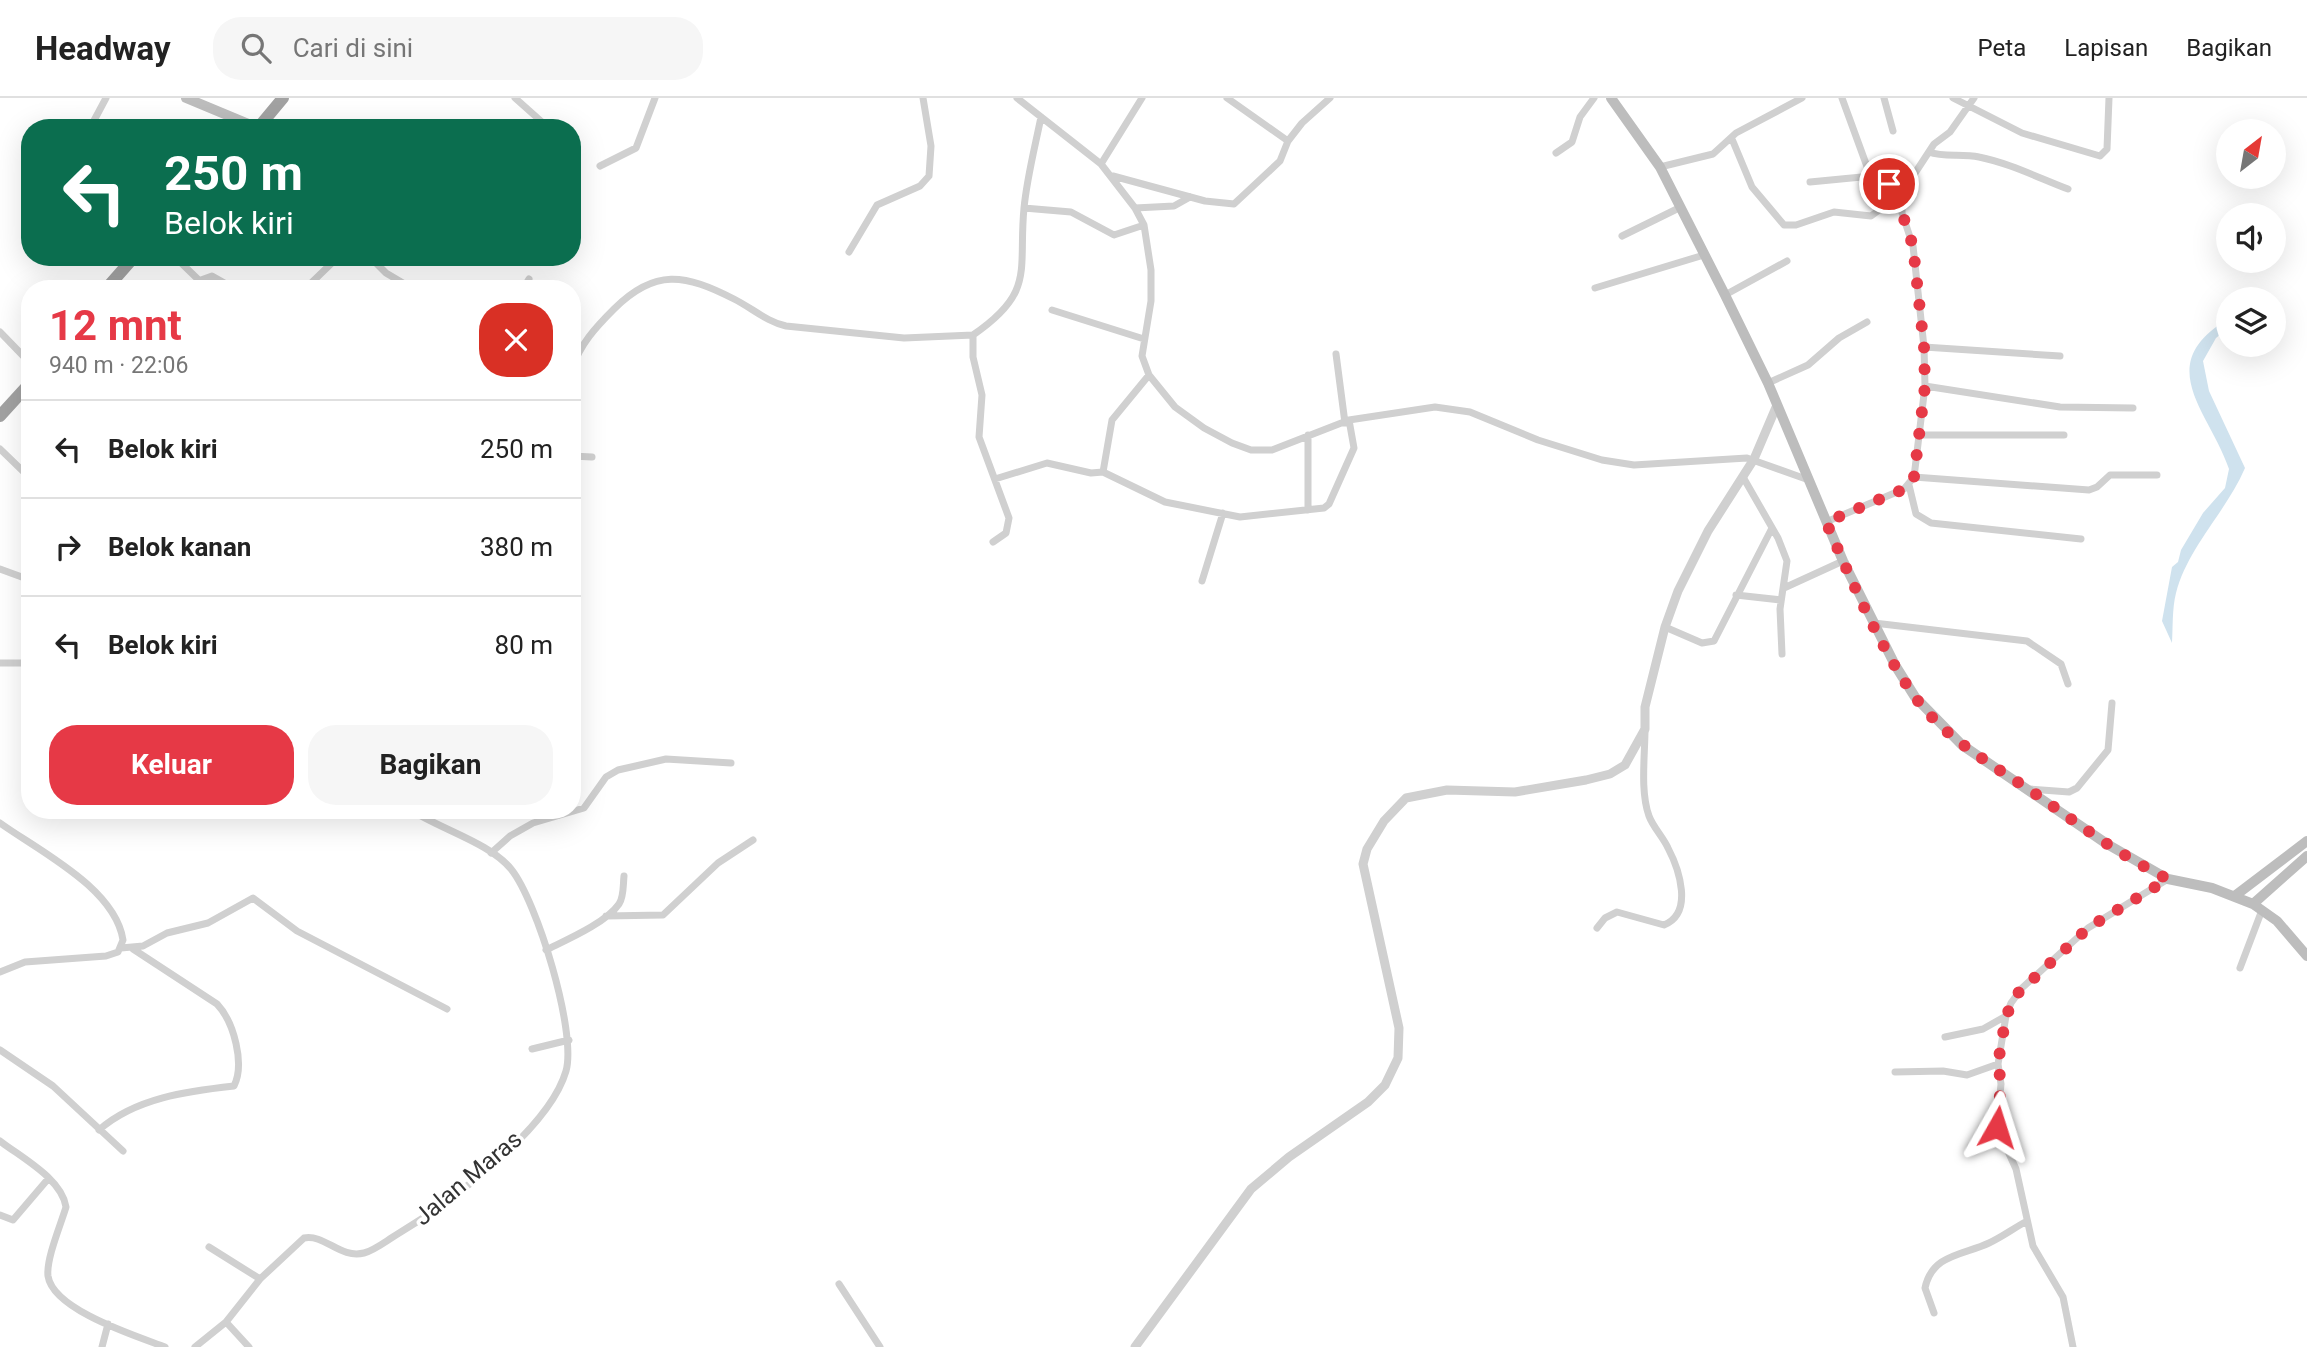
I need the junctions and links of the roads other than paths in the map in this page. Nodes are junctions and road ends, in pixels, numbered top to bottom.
1 (106, 98) edge
2 (186, 98) edge
3 (200, 98) edge
4 (274, 98) edge
5 (283, 98) edge
6 (515, 98) edge
7 (655, 98) edge
8 (923, 98) edge
9 (1017, 98) edge
10 (1035, 98) edge
11 (1142, 98) edge
12 (1227, 98) edge
13 (1330, 98) edge
14 (1594, 98) edge
15 (1611, 98) edge
16 (1802, 98) edge
17 (1842, 98) edge
18 (1884, 98) edge
19 (1953, 98) edge
20 (1973, 98) edge
21 (2109, 98) edge
22 (1967, 106) junction
23 (1029, 107) junction
24 (1041, 117) junction
25 (95, 119) edge
26 (240, 119) edge
27 (244, 119) edge
28 (260, 119) edge
29 (262, 119) edge
30 (539, 119) edge
31 (1893, 131) dead end
32 (1731, 139) junction
33 (1288, 141) junction
34 (1929, 152) junction
35 (1556, 153) dead end
36 (1101, 164) junction
37 (600, 166) dead end
38 (1660, 167) junction
39 (1113, 176) junction
40 (1872, 176) junction
41 (1810, 182) dead end
42 (2068, 189) dead end
43 (1902, 193) junction
44 (1190, 197) junction
45 (1681, 207) junction
46 (1024, 208) junction
47 (1135, 208) junction
48 (1144, 225) junction
49 (1622, 236) dead end
50 (849, 252) dead end
51 (1704, 255) junction
52 (1787, 261) dead end
53 (126, 266) edge
54 (135, 266) edge
55 (185, 266) edge
56 (329, 266) edge
57 (379, 266) edge
58 (114, 280) edge
59 (123, 280) edge
60 (201, 280) joint
61 (219, 280) edge
62 (314, 280) edge
63 (398, 280) edge
64 (1595, 288) dead end
65 (1726, 295) junction
66 (1052, 310) dead end
67 (1867, 322) dead end
68 (0, 332) edge
69 (973, 335) junction
70 (1144, 339) junction
71 (581, 343) edge
72 (1924, 347) junction
73 (21, 354) edge
74 (1336, 354) dead end
75 (2060, 356) dead end
76 (1149, 375) junction
77 (21, 383) edge
78 (1768, 383) junction
79 (1925, 386) junction
80 (21, 393) edge
81 (1777, 405) junction
82 (0, 406) edge
83 (2133, 408) dead end
84 (0, 416) edge
85 (1347, 421) junction
86 (1308, 435) junction
87 (1918, 435) junction
88 (2064, 435) dead end
89 (0, 450) edge
90 (581, 456) edge
91 (592, 457) dead end
92 (1754, 459) junction
93 (21, 470) edge
94 (1103, 472) junction
95 (2157, 475) dead end
96 (1743, 477) junction
97 (1914, 477) junction
98 (995, 479) junction
99 (1806, 479) junction
100 (1909, 485) junction
101 (1308, 510) junction
102 (1223, 513) junction
103 (1826, 522) junction
104 (1772, 528) junction
105 (2081, 539) dead end
106 (993, 542) dead end
107 (1843, 561) junction
108 (0, 569) edge
109 (21, 577) edge
110 (1202, 581) dead end
111 (1784, 588) junction
112 (1737, 595) junction
113 (1781, 600) junction
114 (1874, 623) junction
115 (1665, 627) junction
116 (1782, 654) dead end
117 (0, 663) edge
118 (21, 663) edge
119 (2068, 684) dead end
120 (2112, 703) dead end
121 (1645, 729) junction
122 (731, 763) dead end
123 (2028, 790) junction
124 (581, 809) edge
125 (428, 819) edge
126 (547, 819) edge
127 (0, 823) edge
128 (753, 840) dead end
129 (2307, 841) edge
130 (491, 853) junction
131 (2307, 856) edge
132 (624, 876) dead end
133 (2168, 879) junction
134 (2236, 895) junction
135 (2257, 907) junction
136 (606, 916) junction
137 (1597, 928) dead end
138 (121, 948) junction
139 (132, 948) junction
140 (546, 950) junction
141 (2307, 956) edge
142 (2239, 968) dead end
143 (0, 972) edge
144 (447, 1009) dead end
145 (2006, 1016) junction
146 (1945, 1037) dead end
147 (569, 1040) junction
148 (532, 1049) dead end
149 (0, 1050) edge
150 (1998, 1063) junction
151 (1895, 1072) dead end
152 (99, 1130) junction
153 (0, 1141) edge
154 (123, 1152) dead end
155 (48, 1179) junction
156 (0, 1215) edge
157 (2027, 1221) junction
158 (209, 1247) dead end
159 (260, 1279) junction
160 (839, 1284) dead end
161 (1934, 1313) dead end
162 (226, 1322) junction
163 (108, 1324) junction
164 (102, 1347) edge
165 (165, 1347) edge
166 (195, 1347) edge
167 (249, 1347) edge
168 (880, 1347) edge
169 (1135, 1347) edge
170 (2073, 1347) edge

1 - 25 street
2 - 26 main road
3 - 27 main road
4 - 28 highway
5 - 29 highway
6 - 30 street
7 - 37 street
8 - 50 street
9 - 23 street
10 - 23 street
11 - 36 street
12 - 33 street
13 - 33 street
14 - 35 street
15 - 38 main road
16 - 32 street
17 - 40 street
18 - 31 street
19 - 22 street
20 - 22 street
21 - 22 street
22 - 34 street
23 - 24 street
24 - 36 street
24 - 46 street
32 - 38 street
32 - 43 street
33 - 44 street
34 - 42 street
34 - 43 street
36 - 39 street
38 - 45 main road
39 - 44 street
39 - 47 street
40 - 41 street
40 - 43 street
43 - 72 street
44 - 47 street
45 - 49 street
45 - 51 main road
46 - 48 street
46 - 69 street
47 - 48 street
48 - 70 street
51 - 64 street
51 - 65 main road
52 - 65 street
53 - 58 highway
54 - 59 highway
55 - 60 street
56 - 62 street
57 - 63 street
60 - 61 street
65 - 78 main road
66 - 70 street
67 - 78 street
68 - 73 street
69 - 71 street
69 - 98 street
70 - 76 street
72 - 75 street
72 - 79 street
74 - 85 street
76 - 86 street
76 - 94 street
77 - 82 highway
78 - 81 main road
79 - 83 street
79 - 87 street
80 - 84 highway
81 - 92 street
81 - 99 main road
85 - 86 street
85 - 92 street
85 - 101 street
86 - 101 street
87 - 88 street
87 - 97 street
89 - 93 street
90 - 91 street
92 - 96 street
92 - 99 street
94 - 98 street
94 - 102 street
95 - 97 street
96 - 104 street
96 - 115 street
97 - 100 street
98 - 106 street
99 - 103 main road
100 - 103 street
100 - 105 street
101 - 102 street
102 - 110 street
103 - 107 main road
104 - 111 street
104 - 112 street
107 - 111 street
107 - 114 main road
108 - 109 street
111 - 113 street
112 - 113 street
112 - 115 street
113 - 116 street
114 - 119 street
114 - 123 main road
115 - 121 street
117 - 118 street
120 - 123 street
121 - 137 street
121 - 169 street
122 - 124 street
123 - 133 main road
125 - 130 street, Jalan Maras
126 - 130 street
127 - 138 street
128 - 136 street
129 - 134 main road
130 - 140 street, Jalan Maras
131 - 135 main road
132 - 136 street
133 - 134 main road
133 - 145 street
134 - 135 main road
135 - 141 main road
135 - 142 street
136 - 140 street
138 - 139 street
138 - 143 street
139 - 144 street
139 - 152 street
140 - 147 street, Jalan Maras
145 - 146 street
145 - 150 street
147 - 148 street
147 - 159 street, Jalan Maras
149 - 152 street
150 - 151 street
150 - 157 street
152 - 154 street
153 - 155 street
155 - 156 street
155 - 163 street
157 - 161 street
157 - 170 street
158 - 159 street
159 - 162 street, Jalan Maras
160 - 168 street
162 - 166 street, Jalan Maras
162 - 167 street
163 - 164 street
163 - 165 street

